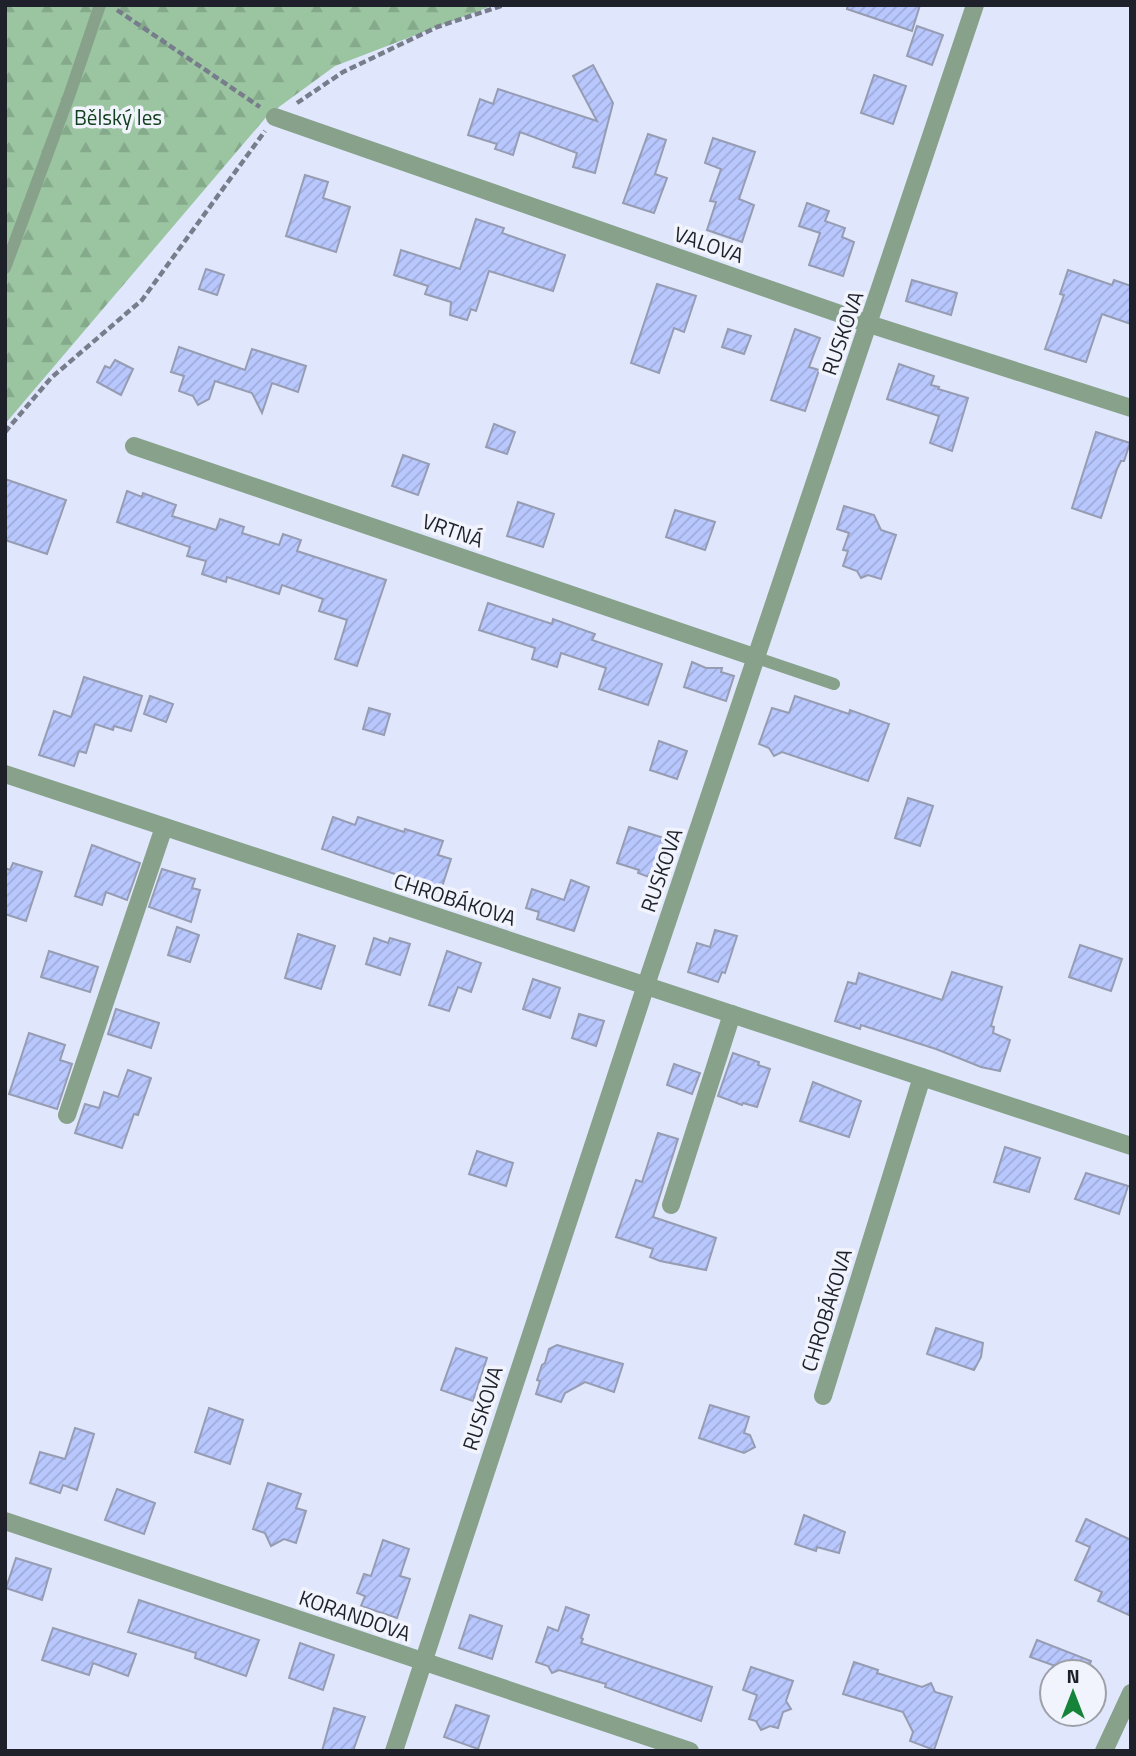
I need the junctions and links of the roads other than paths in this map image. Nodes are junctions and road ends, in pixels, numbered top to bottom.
1 (100, 5) edge
2 (975, 5) edge
3 (275, 117) road end
4 (5, 268) edge
5 (869, 324) junction
6 (1131, 408) edge
7 (134, 446) dead end
8 (757, 658) junction
9 (834, 684) dead end
10 (5, 775) edge
11 (164, 827) junction
12 (646, 985) junction
13 (732, 1014) junction
14 (922, 1077) junction
15 (67, 1115) dead end
16 (1131, 1146) edge
17 (671, 1205) dead end
18 (822, 1396) dead end
19 (5, 1521) edge
20 (423, 1662) junction
21 (1131, 1693) edge
22 (394, 1751) edge
23 (690, 1751) edge
24 (1104, 1751) edge

1 - 4 lane
2 - 5 street, RUSKOVA
3 - 5 street, VALOVA
5 - 6 street, VALOVA
5 - 8 street, RUSKOVA
7 - 8 street, VRTNÁ
8 - 9 lane
8 - 12 street, RUSKOVA
10 - 11 street, CHROBÁKOVA
11 - 12 street, CHROBÁKOVA
11 - 15 street
12 - 13 street, CHROBÁKOVA
12 - 20 street, RUSKOVA
13 - 14 street, CHROBÁKOVA
13 - 17 street
14 - 16 street, CHROBÁKOVA
14 - 18 street, CHROBÁKOVA
19 - 20 street, KORANDOVA
20 - 22 street, RUSKOVA
20 - 23 street, KORANDOVA
21 - 24 street

